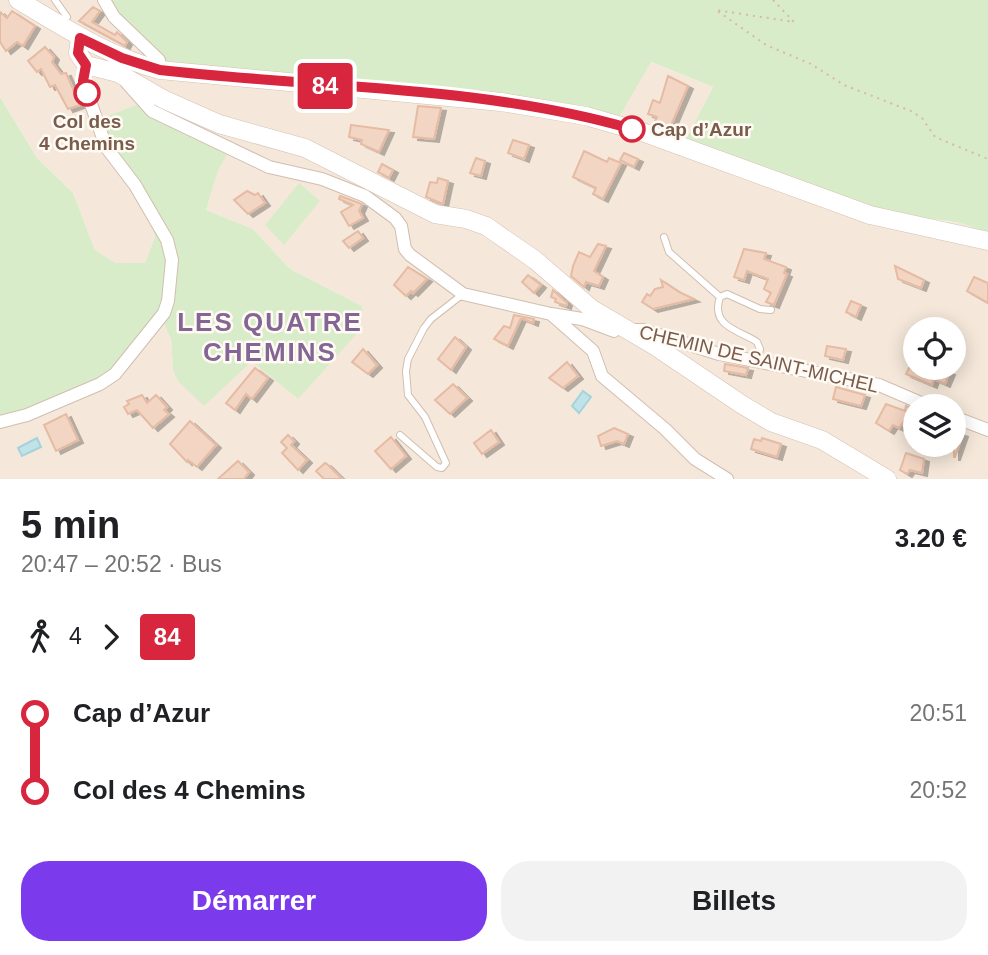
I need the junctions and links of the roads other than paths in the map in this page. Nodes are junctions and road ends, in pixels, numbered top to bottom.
1 (55, 0) edge
2 (104, 0) edge
3 (30, 3) edge
4 (67, 17) dead end
5 (80, 38) junction
6 (86, 65) junction
7 (160, 70) junction
8 (128, 78) junction
9 (664, 237) dead end
10 (988, 241) edge
11 (463, 294) junction
12 (720, 297) junction
13 (771, 310) dead end
14 (551, 314) junction
15 (629, 330) junction
16 (757, 362) junction
17 (903, 395) edge
18 (0, 422) edge
19 (966, 422) edge
20 (988, 430) edge
21 (400, 435) dead end
22 (727, 479) edge
23 (887, 479) edge

1 - 4 lane
2 - 7 street
3 - 5 main road
5 - 6 main road
5 - 7 main road
6 - 8 main road
6 - 18 street
7 - 10 main road
8 - 11 street
8 - 15 main road
9 - 12 lane
11 - 14 street, CHEMIN DE SAINT-MICHEL
11 - 21 lane
12 - 13 lane
12 - 16 lane
14 - 15 street, CHEMIN DE SAINT-MICHEL
14 - 22 street
15 - 16 street, CHEMIN DE SAINT-MICHEL
15 - 23 main road
16 - 17 street, CHEMIN DE SAINT-MICHEL
19 - 20 street

